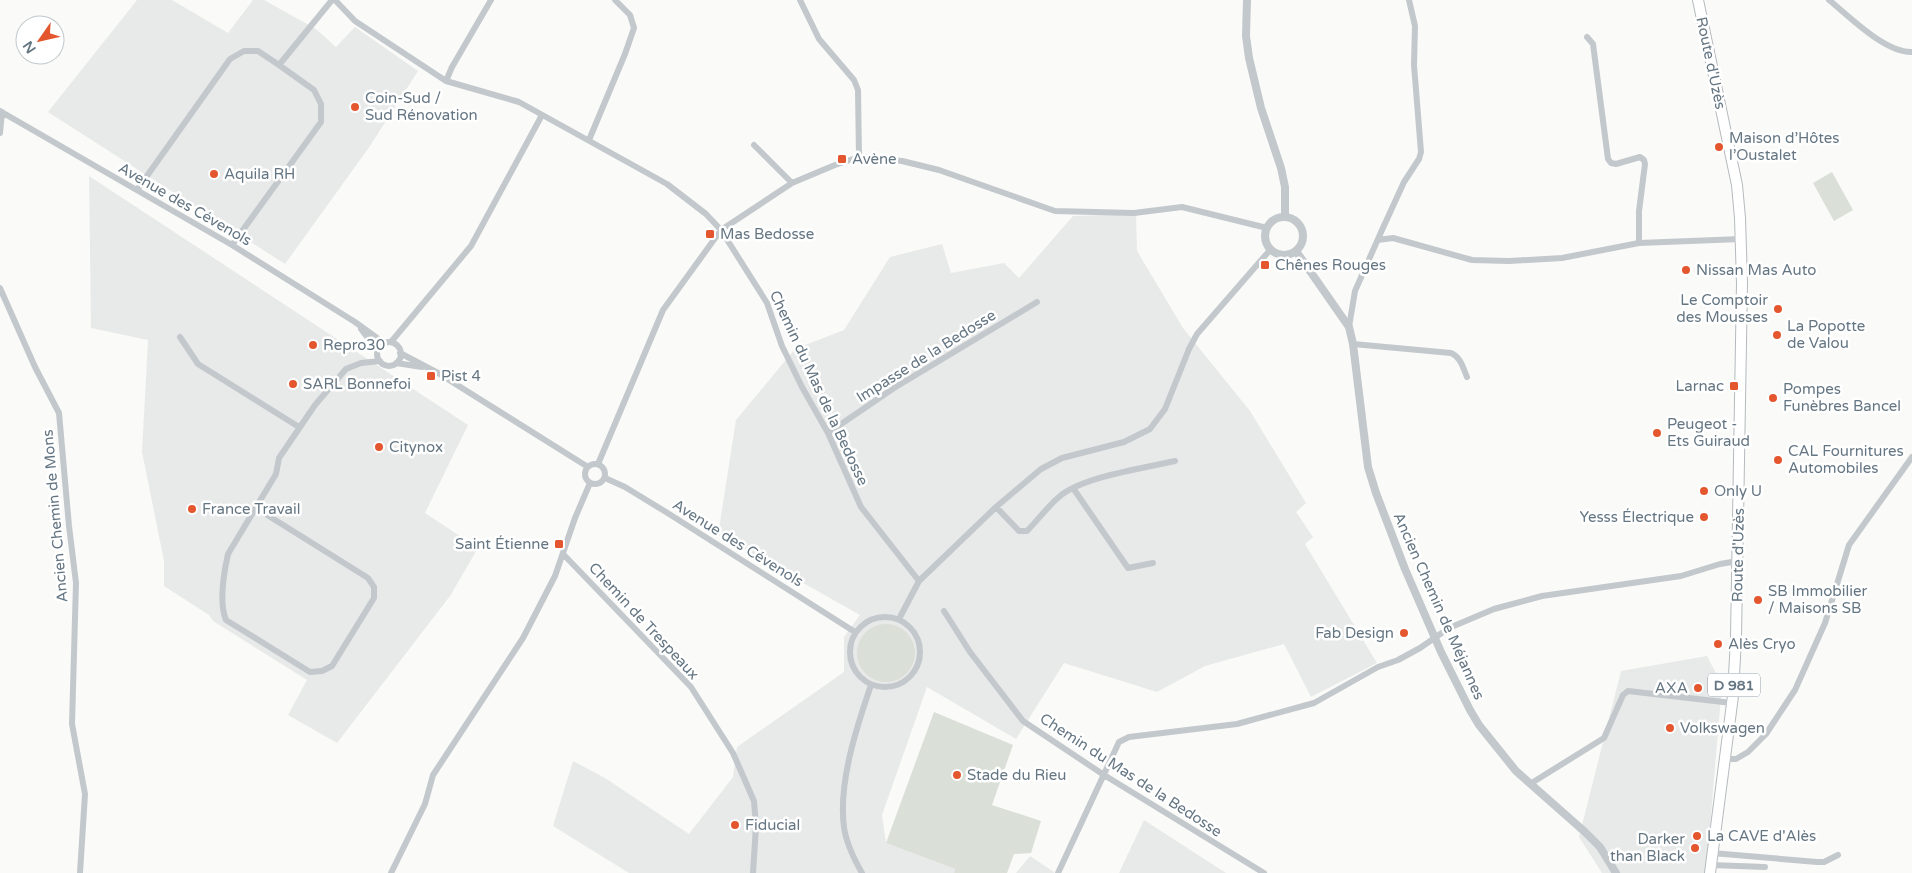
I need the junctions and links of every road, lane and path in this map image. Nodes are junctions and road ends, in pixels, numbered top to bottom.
1 (334, 0) edge
2 (491, 0) edge
3 (615, 0) edge
4 (800, 0) edge
5 (1247, 0) edge
6 (1409, 0) edge
7 (1698, 0) edge
8 (1829, 0) edge
9 (1588, 36) dead end
10 (1912, 52) edge
11 (279, 65) junction
12 (446, 80) junction
13 (1, 111) edge
14 (542, 115) junction
15 (0, 133) edge
16 (589, 140) junction
17 (754, 145) dead end
18 (859, 157) junction
19 (792, 183) junction
20 (136, 190) junction
21 (1285, 217) junction
22 (1267, 228) junction
23 (721, 230) junction
24 (1742, 239) junction
25 (1378, 240) junction
26 (1640, 243) junction
27 (232, 246) junction
28 (1270, 250) junction
29 (1296, 251) junction
30 (0, 288) edge
31 (1037, 302) dead end
32 (355, 322) junction
33 (1349, 327) junction
34 (180, 337) dead end
35 (388, 342) junction
36 (1353, 344) junction
37 (400, 353) junction
38 (378, 355) junction
39 (396, 363) junction
40 (425, 367) junction
41 (1467, 377) dead end
42 (299, 427) junction
43 (828, 433) junction
44 (1912, 457) edge
45 (1175, 461) dead end
46 (598, 464) junction
47 (588, 467) junction
48 (605, 478) junction
49 (590, 483) junction
50 (1073, 488) junction
51 (996, 507) junction
52 (256, 508) junction
53 (564, 555) junction
54 (1153, 563) dead end
55 (1738, 563) junction
56 (919, 581) junction
57 (944, 611) dead end
58 (898, 619) junction
59 (855, 632) junction
60 (1435, 638) junction
61 (871, 685) junction
62 (1732, 704) junction
63 (1725, 759) junction
64 (1104, 775) junction
65 (1530, 784) junction
66 (1712, 853) junction
67 (1838, 855) dead end
68 (1767, 858) junction
69 (1710, 869) edge
70 (1767, 870) edge
71 (80, 873) edge
72 (391, 873) edge
73 (753, 873) edge
74 (862, 873) edge
75 (1058, 873) edge
76 (1264, 873) edge
77 (1616, 873) edge

1 - 11 street
1 - 12 street, Chemin du Mas de la Bedosse
2 - 12 street
3 - 16 street
4 - 18 street
5 - 21 street
6 - 25 street, Ancien Chemin de Méjannes
7 - 24 main road, Route d'Uzès / D 981
8 - 10 street
9 - 26 street
11 - 20 street
11 - 27 street
12 - 14 street, Chemin du Mas de la Bedosse
13 - 15 street
13 - 20 street, Avenue des Cévenols
14 - 16 street, Chemin du Mas de la Bedosse
14 - 35 street
16 - 23 street, Chemin du Mas de la Bedosse
17 - 19 street
18 - 19 street
18 - 22 street
19 - 23 street
20 - 27 street, Avenue des Cévenols
21 - 22 street
21 - 29 street
22 - 28 street
23 - 43 street, Chemin du Mas de la Bedosse
23 - 46 street
24 - 26 street
24 - 55 main road, Route d'Uzès / D 981
25 - 26 street
25 - 33 street, Ancien Chemin de Méjannes
27 - 32 street, Avenue des Cévenols
28 - 29 street
28 - 51 street
29 - 33 street, Ancien Chemin de Méjannes
30 - 71 street, Ancien Chemin de Mons
31 - 43 street, Impasse de la Bedosse
32 - 35 street, Avenue des Cévenols
32 - 38 street, Avenue des Cévenols
33 - 36 street, Ancien Chemin de Méjannes
34 - 42 street
35 - 37 street
35 - 38 street
36 - 41 street
36 - 60 street, Ancien Chemin de Méjannes
37 - 39 street
37 - 40 street
38 - 39 street
38 - 42 street
39 - 40 street
40 - 47 street
42 - 52 street
43 - 56 street, Chemin du Mas de la Bedosse
44 - 63 street
45 - 50 street
46 - 47 street
46 - 48 street
47 - 49 street
48 - 49 street
48 - 59 street, Avenue des Cévenols
49 - 53 street
50 - 51 street
50 - 54 street
51 - 56 street
52 - 52 street
53 - 72 street
53 - 73 street, Chemin de Trespeaux
55 - 60 street
55 - 62 main road, Route d'Uzès / D 981
56 - 58 street
57 - 64 street, Chemin du Mas de la Bedosse
58 - 59 street
58 - 61 street
59 - 61 street
60 - 64 street
60 - 65 street, Ancien Chemin de Méjannes
61 - 74 street
62 - 63 main road, Route d'Uzès / D 981
62 - 65 street
63 - 66 main road, Route d'Uzès / D 981
64 - 75 street
64 - 76 street, Chemin du Mas de la Bedosse
65 - 77 street, Ancien Chemin de Méjannes
66 - 68 street
66 - 69 main road, Route d'Uzès / D 981
67 - 68 street
68 - 70 street
69 - 70 street

